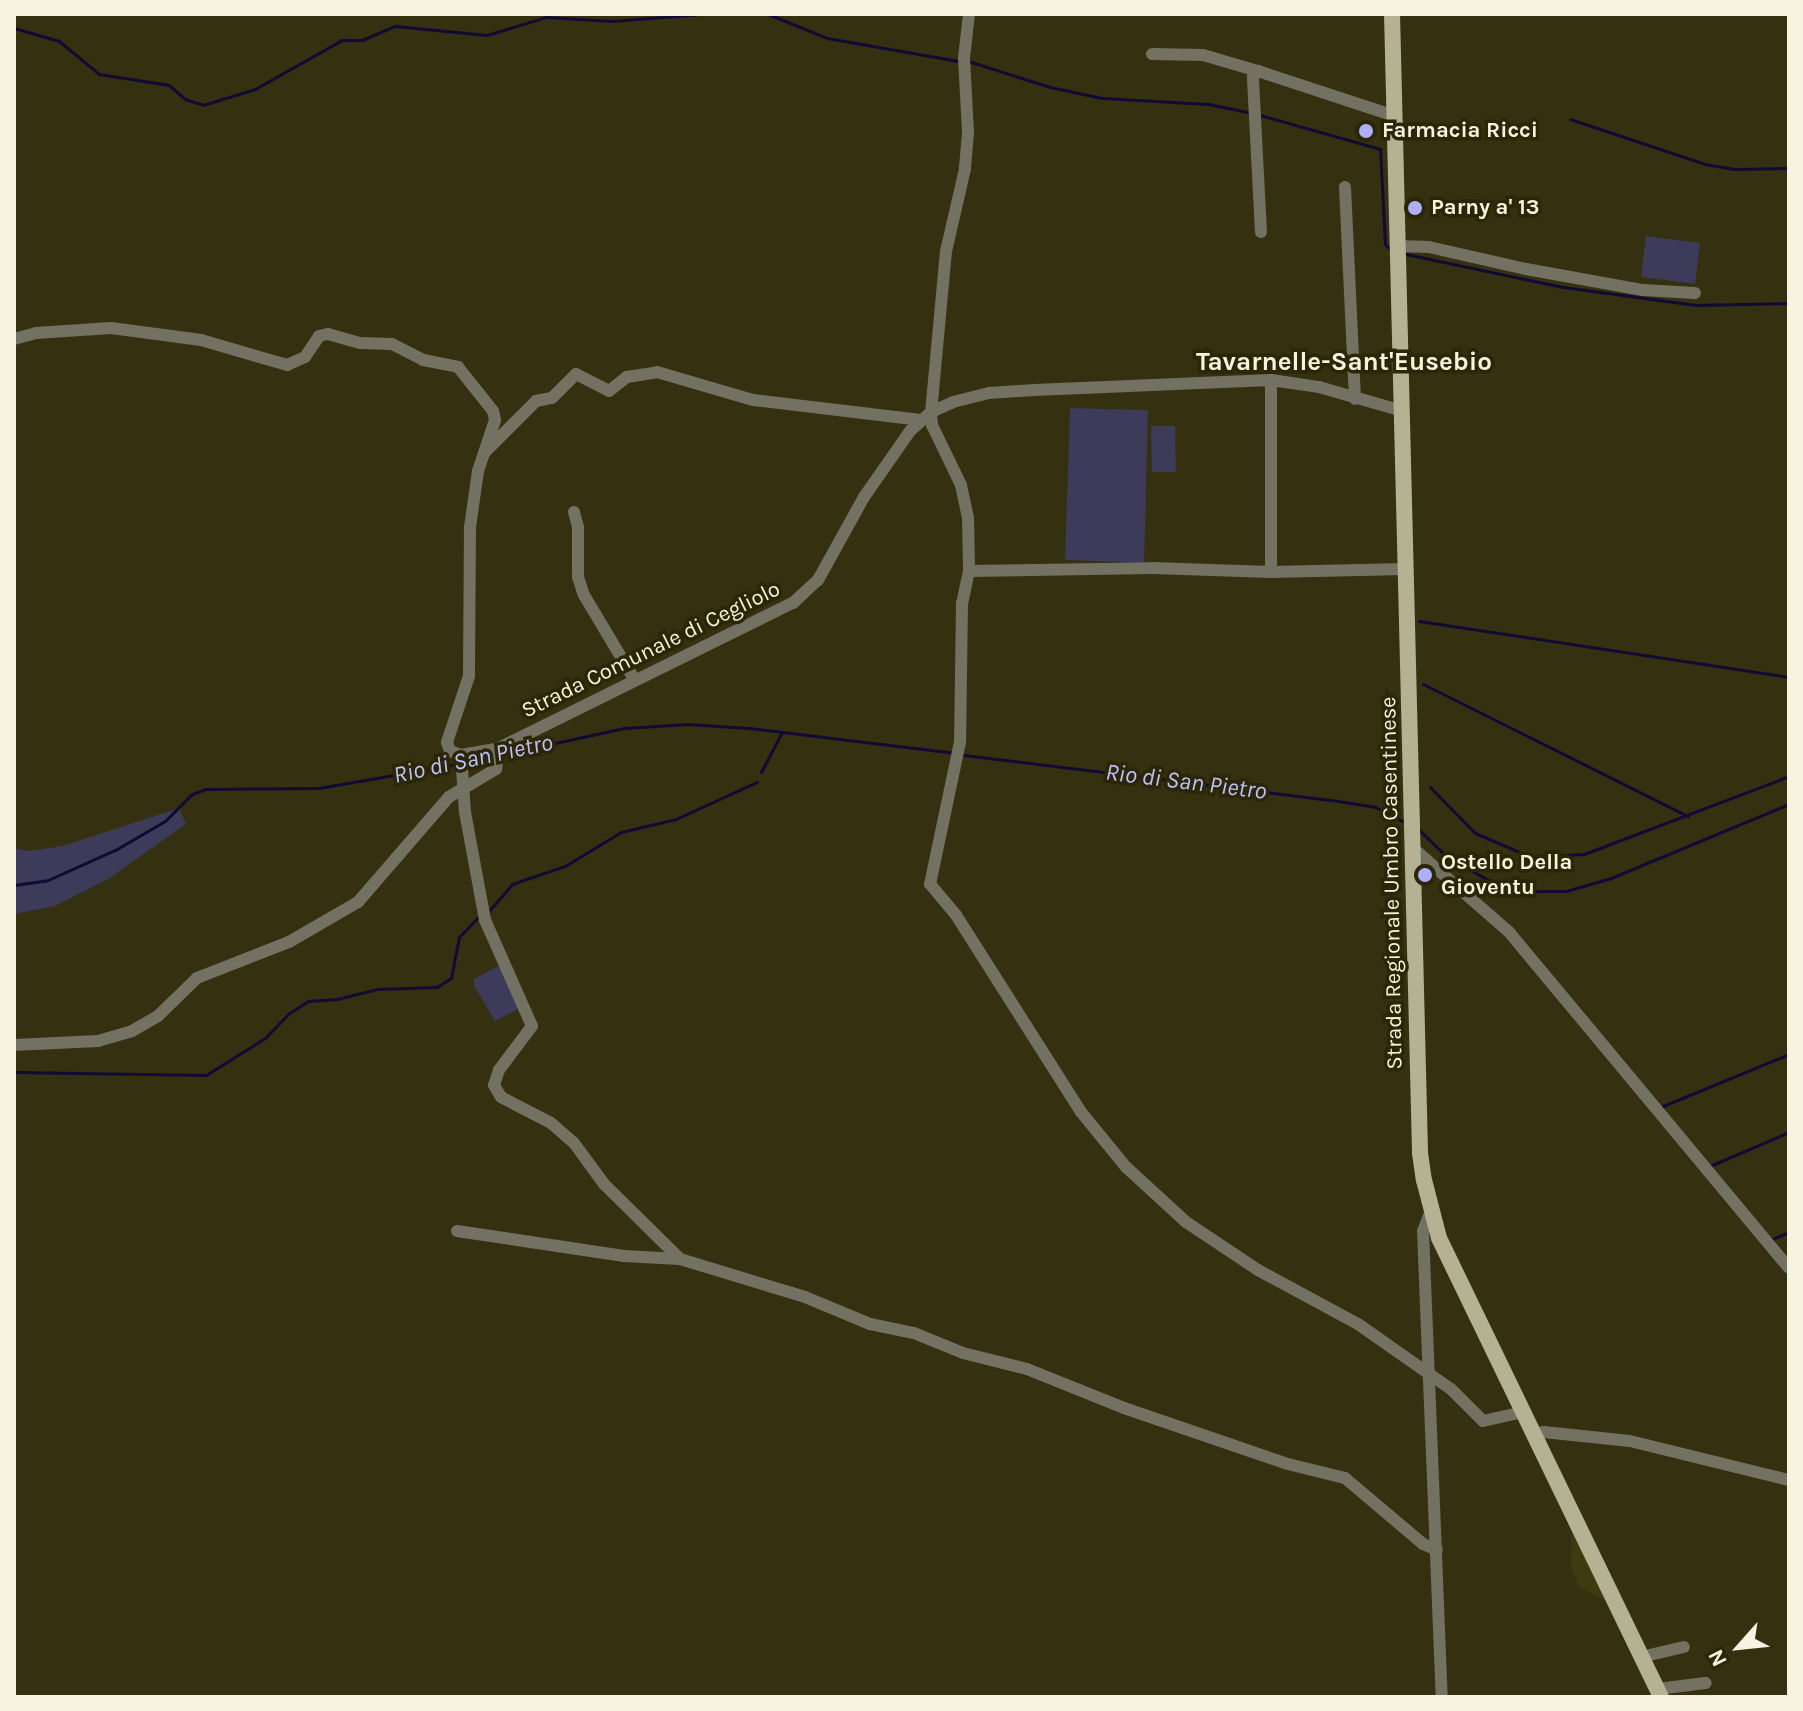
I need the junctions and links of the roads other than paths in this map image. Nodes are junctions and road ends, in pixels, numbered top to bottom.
1 (969, 14) edge
2 (1392, 14) edge
3 (1152, 54) dead end
4 (1258, 71) junction
5 (1395, 116) junction
6 (1345, 187) dead end
7 (1261, 232) dead end
8 (1397, 246) junction
9 (1695, 293) dead end
10 (14, 339) edge
11 (1271, 380) junction
12 (1355, 399) junction
13 (1402, 411) junction
14 (926, 416) junction
15 (484, 453) junction
16 (574, 512) dead end
17 (1405, 569) junction
18 (969, 571) junction
19 (1271, 572) junction
20 (634, 679) junction
21 (499, 748) junction
22 (461, 755) junction
23 (462, 789) junction
24 (1413, 848) junction
25 (14, 1045) edge
26 (1430, 1213) junction
27 (457, 1231) dead end
28 (680, 1259) junction
29 (1789, 1268) edge
30 (1430, 1374) junction
31 (1523, 1412) junction
32 (1534, 1435) junction
33 (1789, 1480) edge
34 (1437, 1550) junction
35 (1684, 1647) dead end
36 (1641, 1657) junction
37 (1706, 1683) dead end
38 (1659, 1693) edge
39 (1442, 1697) edge

1 - 14 street
2 - 5 main road, Strada Regionale Umbro Casentinese
3 - 4 street
4 - 5 street
4 - 7 street
5 - 8 main road, Strada Regionale Umbro Casentinese
6 - 12 street
8 - 9 street
8 - 13 main road, Strada Regionale Umbro Casentinese
10 - 15 street
11 - 12 street
11 - 14 street
11 - 19 street
12 - 13 street
13 - 17 main road, Strada Regionale Umbro Casentinese
14 - 15 street
14 - 18 street
14 - 20 street, Strada Comunale di Cegliolo
15 - 22 street
16 - 20 street
17 - 19 street
17 - 24 main road, Strada Regionale Umbro Casentinese
18 - 19 street
18 - 30 street
20 - 21 street, Strada Comunale di Cegliolo
21 - 22 street
21 - 23 street
22 - 23 street
23 - 25 street
23 - 28 street
24 - 26 main road, Strada Regionale Umbro Casentinese
24 - 29 street
26 - 30 street
26 - 31 main road, Strada Regionale Umbro Casentinese
27 - 28 street
28 - 34 street
30 - 31 street
30 - 34 street
31 - 32 main road, Strada Regionale Umbro Casentinese
32 - 33 street
32 - 36 main road, Strada Regionale Umbro Casentinese
34 - 39 street
35 - 36 street
36 - 38 main road, Strada Regionale Umbro Casentinese
37 - 38 street

